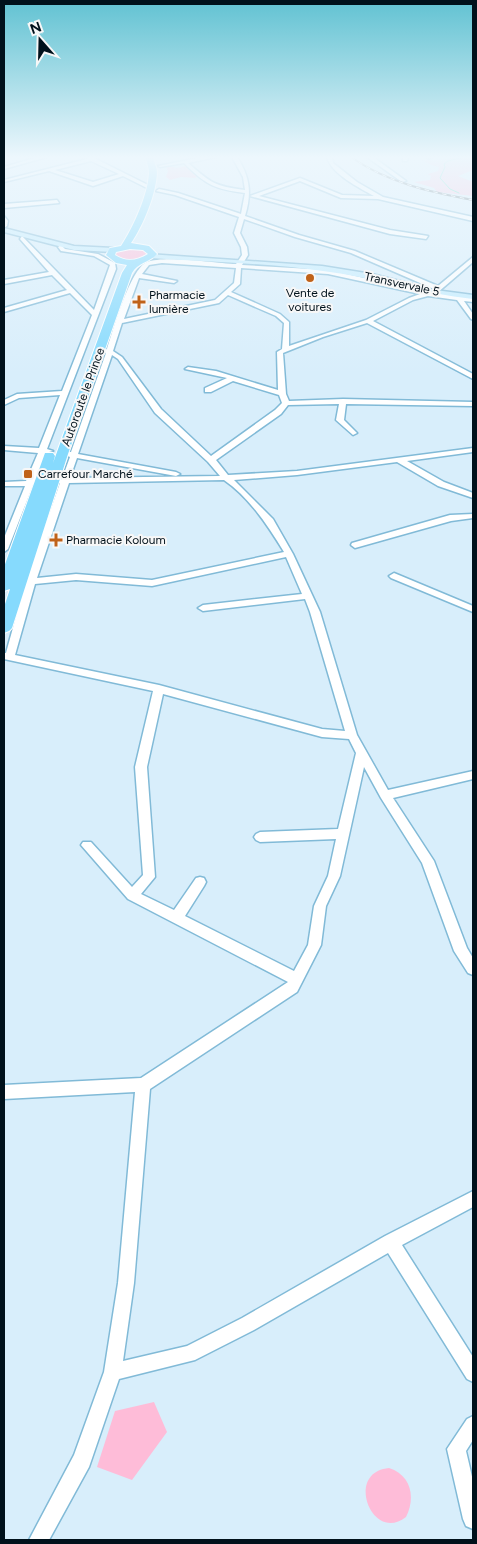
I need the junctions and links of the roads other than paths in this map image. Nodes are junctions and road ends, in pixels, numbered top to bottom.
1 (136, 229) edge
2 (144, 229) edge
3 (238, 229) edge
4 (278, 229) edge
5 (379, 229) edge
6 (4, 232) edge
7 (426, 237) dead end
8 (22, 238) junction
9 (61, 247) junction
10 (124, 247) junction
11 (114, 255) junction
12 (147, 255) junction
13 (473, 260) edge
14 (239, 264) junction
15 (53, 273) junction
16 (138, 275) junction
17 (112, 279) junction
18 (174, 281) dead end
19 (4, 282) edge
20 (72, 291) junction
21 (434, 292) junction
22 (228, 293) junction
23 (473, 298) edge
24 (460, 299) junction
25 (121, 304) junction
26 (4, 310) edge
27 (95, 314) junction
28 (473, 318) edge
29 (368, 321) junction
30 (120, 322) junction
31 (285, 350) junction
32 (105, 351) junction
33 (188, 369) dead end
34 (473, 377) edge
35 (233, 378) junction
36 (208, 390) dead end
37 (65, 393) junction
38 (282, 394) junction
39 (343, 401) junction
40 (4, 403) edge
41 (286, 403) junction
42 (473, 404) edge
43 (353, 433) dead end
44 (4, 448) edge
45 (473, 450) edge
46 (58, 453) junction
47 (211, 460) junction
48 (399, 460) junction
49 (206, 478) junction
50 (226, 478) junction
51 (53, 481) junction
52 (66, 482) junction
53 (35, 483) junction
54 (4, 484) edge
55 (473, 496) edge
56 (473, 516) edge
57 (355, 545) dead end
58 (4, 549) edge
59 (289, 554) junction
60 (394, 576) dead end
61 (31, 581) junction
62 (4, 587) edge
63 (308, 596) junction
64 (203, 608) dead end
65 (473, 609) edge
66 (4, 628) edge
67 (7, 656) edge
68 (159, 690) junction
69 (352, 735) junction
70 (361, 754) junction
71 (473, 775) edge
72 (385, 796) junction
73 (343, 834) junction
74 (260, 837) dead end
75 (87, 845) dead end
76 (200, 882) dead end
77 (132, 895) junction
78 (176, 918) junction
79 (473, 970) edge
80 (296, 978) junction
81 (143, 1085) junction
82 (4, 1092) edge
83 (473, 1199) edge
84 (391, 1242) junction
85 (113, 1372) junction
86 (473, 1373) edge
87 (473, 1425) edge
88 (473, 1519) edge
89 (38, 1540) edge

1 - 10 main road
2 - 12 main road
3 - 14 street
4 - 21 street
5 - 7 street
6 - 8 main road
6 - 11 main road
8 - 9 main road
8 - 15 street
9 - 11 main road
9 - 17 street
10 - 11 main road
10 - 12 main road
11 - 12 main road
11 - 17 main road, Autoroute le Prince
12 - 14 main road, Transvervale 5
12 - 25 main road, Autoroute le Prince
13 - 21 street
14 - 16 street
14 - 21 main road, Transvervale 5
14 - 22 street
15 - 19 street
15 - 20 street
16 - 18 street
16 - 25 street
17 - 27 street
17 - 46 main road, Autoroute le Prince
20 - 26 street
20 - 27 street
21 - 23 main road, Transvervale 5
21 - 24 street
21 - 29 street
22 - 30 street
22 - 31 street
23 - 24 street
24 - 28 street
25 - 30 street
25 - 32 main road, Autoroute le Prince
27 - 37 street
29 - 31 street
29 - 34 street
30 - 32 street
31 - 38 street
32 - 46 main road, Autoroute le Prince
32 - 47 street
33 - 35 street
35 - 36 street
35 - 38 street
37 - 40 street
37 - 46 street
38 - 41 street
39 - 41 street
39 - 42 street
39 - 43 street
41 - 47 street
44 - 46 street
45 - 48 street
46 - 49 street
46 - 51 main road, Autoroute le Prince
46 - 52 street
46 - 53 main road, Autoroute le Prince
47 - 50 street
48 - 50 street
48 - 55 street
49 - 50 street
49 - 52 street
50 - 59 street
51 - 52 street
51 - 66 main road, Autoroute le Prince
52 - 61 street
53 - 54 street
53 - 58 street
53 - 62 main road, Autoroute le Prince
56 - 57 street
59 - 61 street
59 - 63 street
60 - 65 street
61 - 67 street
63 - 64 street
63 - 69 street
67 - 68 street
68 - 69 street
68 - 77 street
69 - 70 street
70 - 72 street
70 - 73 street
71 - 72 street
72 - 79 street
73 - 74 street
73 - 80 street
75 - 77 street
76 - 78 street
77 - 78 street
78 - 80 street
80 - 81 street
81 - 82 street
81 - 85 street
83 - 84 street
84 - 85 street
84 - 86 street
85 - 89 street
87 - 88 street

